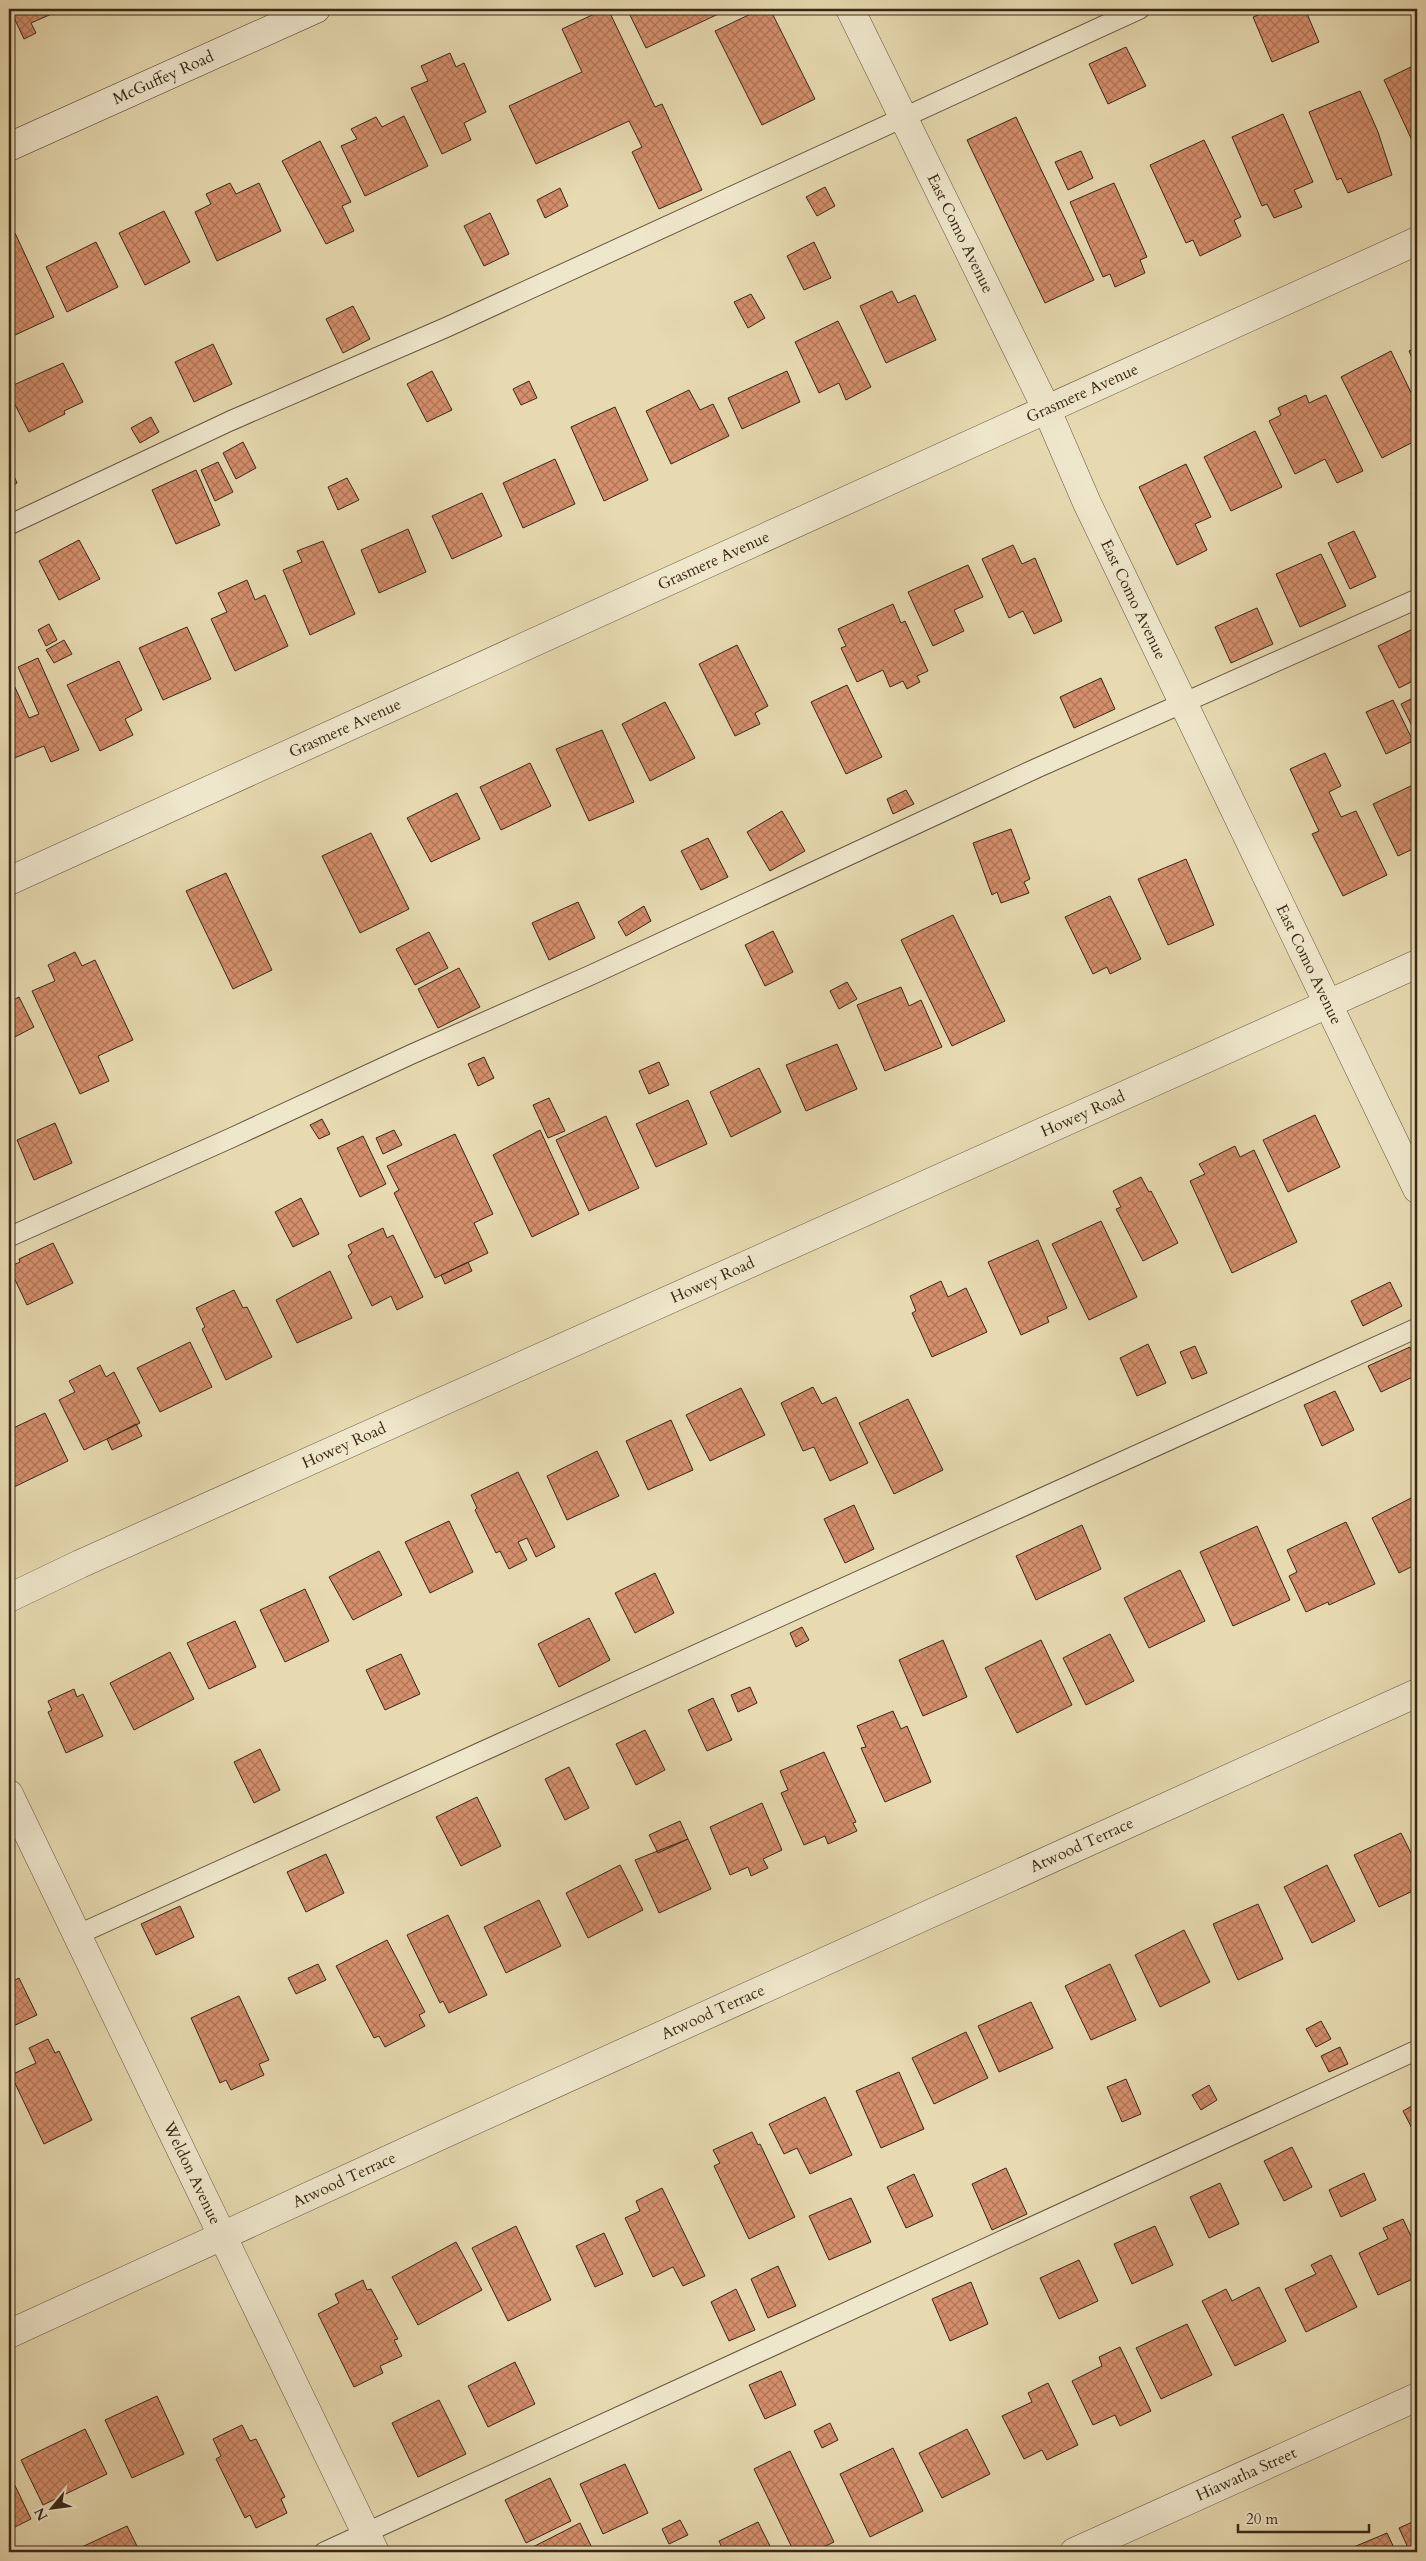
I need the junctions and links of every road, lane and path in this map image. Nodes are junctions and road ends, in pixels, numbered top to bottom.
1 (316, 9) edge
2 (850, 9) edge
3 (1140, 9) edge
4 (904, 118) junction
5 (9, 147) edge
6 (1417, 241) edge
7 (1046, 408) junction
8 (9, 524) edge
9 (1417, 599) edge
10 (1184, 704) junction
11 (9, 881) edge
12 (1417, 964) edge
13 (1328, 1005) junction
14 (1417, 1189) edge
15 (9, 1237) edge
16 (1417, 1328) edge
17 (9, 1598) edge
18 (1417, 1692) edge
19 (9, 1794) edge
20 (77, 1935) junction
21 (1417, 2050) edge
22 (223, 2237) junction
23 (9, 2334) edge
24 (1417, 2397) edge
25 (371, 2543) edge
26 (324, 2552) edge
27 (1074, 2552) edge

1 - 5 street, McGuffey Road
2 - 4 street, East Como Avenue
3 - 4 lane
4 - 7 street, East Como Avenue
4 - 8 lane
6 - 7 street, Grasmere Avenue
7 - 10 street, East Como Avenue
7 - 11 street, Grasmere Avenue
9 - 10 lane
10 - 13 street, East Como Avenue
10 - 15 lane
12 - 13 street, Howey Road
13 - 14 street, East Como Avenue
13 - 17 street, Howey Road
16 - 20 lane
18 - 22 street, Atwood Terrace
19 - 20 street, Weldon Avenue
20 - 22 street, Weldon Avenue
21 - 25 lane
22 - 23 street, Atwood Terrace
22 - 25 street, Weldon Avenue
24 - 27 street, Hiawatha Street
25 - 26 lane

